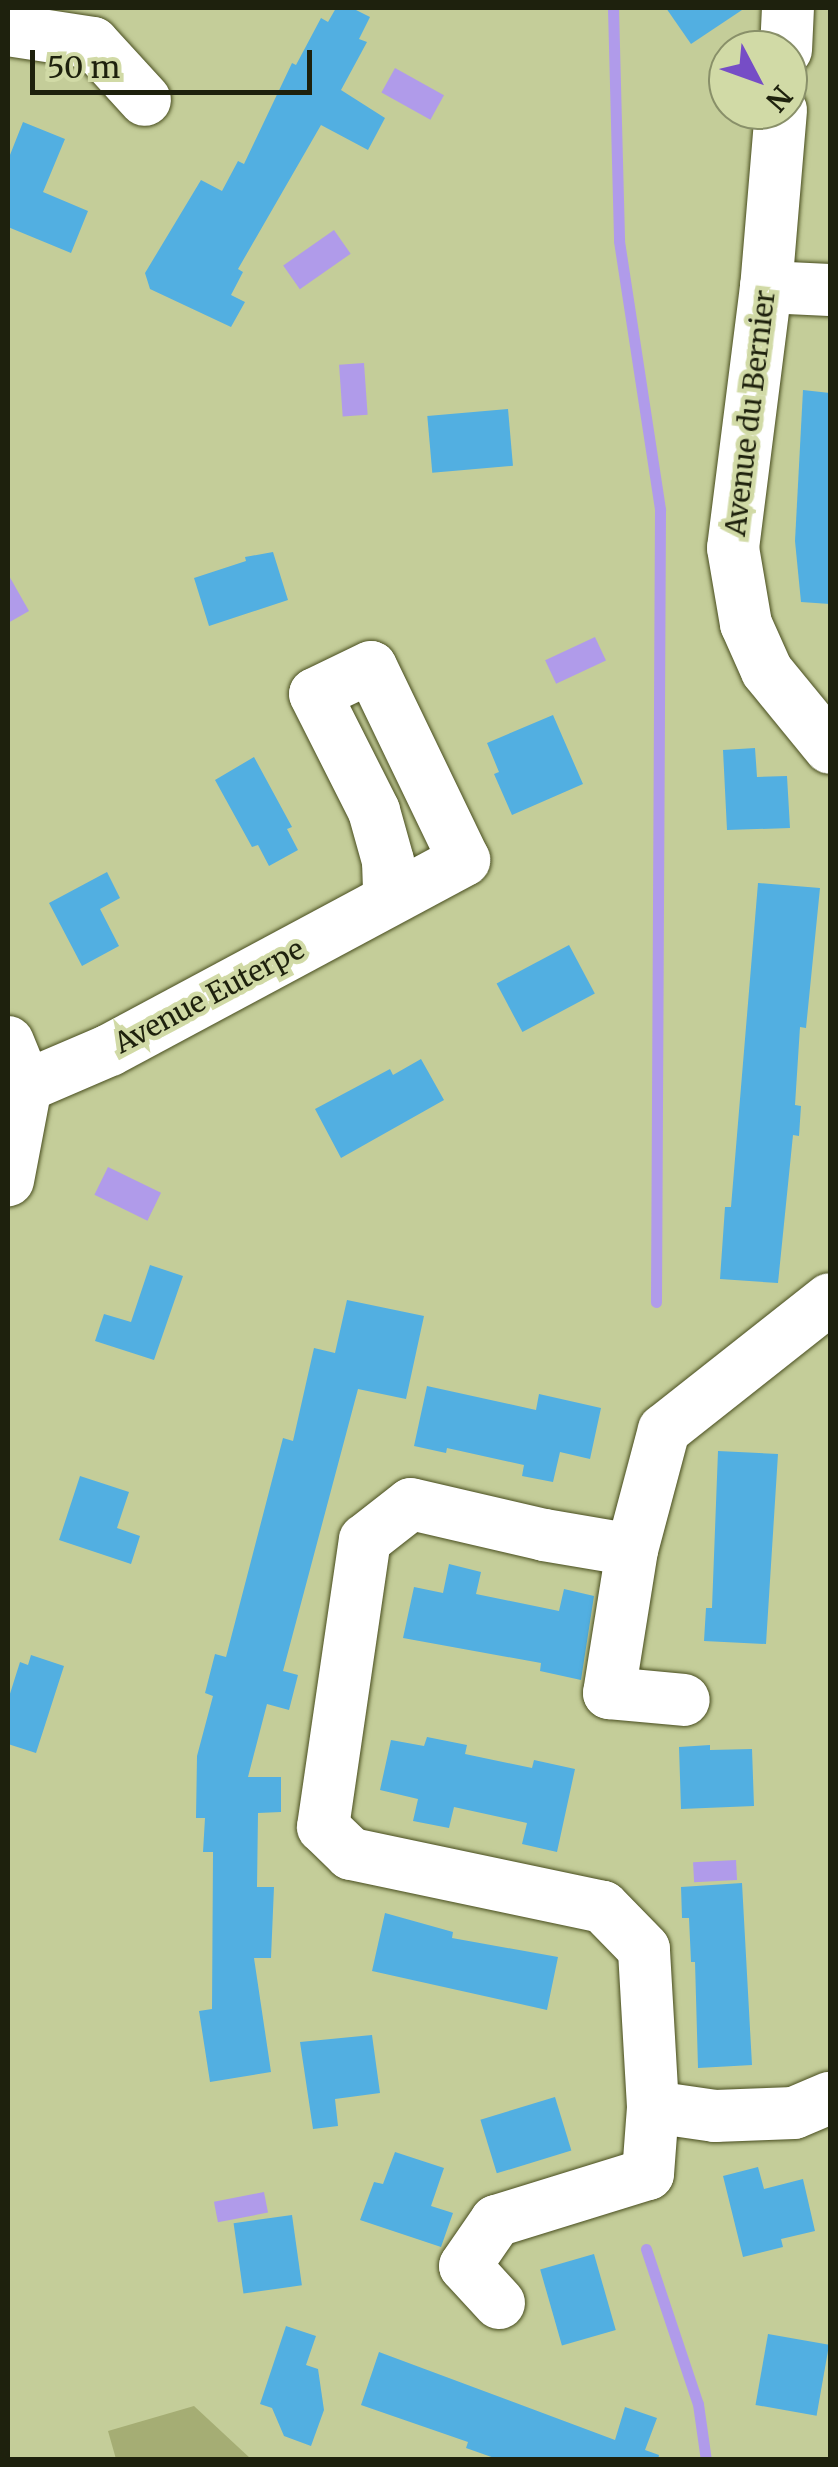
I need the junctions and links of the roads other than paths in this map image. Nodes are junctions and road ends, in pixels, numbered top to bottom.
1 (8, 30) edge
2 (144, 100) dead end
3 (779, 130) edge
4 (766, 287) junction
5 (830, 290) edge
6 (830, 748) edge
7 (389, 899) dead end
8 (17, 1064) edge
9 (8, 1180) edge
10 (830, 1299) edge
11 (632, 1550) junction
12 (684, 1700) dead end
13 (830, 2098) edge
14 (653, 2107) junction
15 (499, 2303) dead end

1 - 2 street
3 - 4 street, Avenue du Bernier
4 - 5 street
4 - 6 street, Avenue du Bernier
7 - 8 street, Avenue Euterpe
8 - 9 street
10 - 11 street
11 - 12 street
11 - 14 street
13 - 14 street
14 - 15 street

